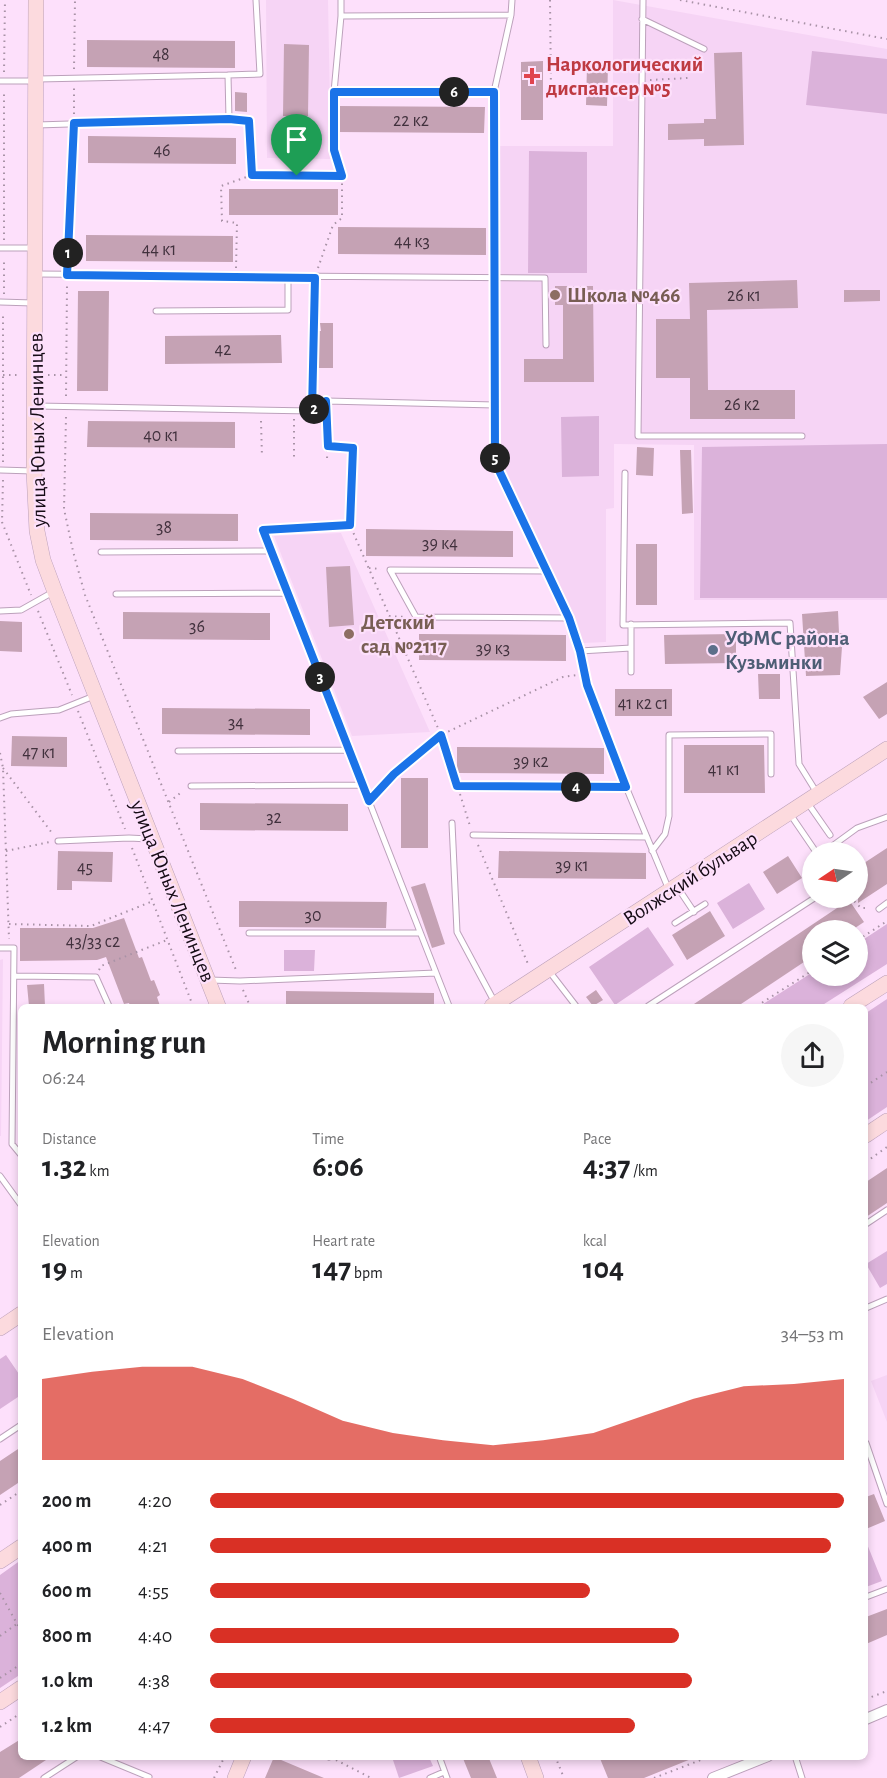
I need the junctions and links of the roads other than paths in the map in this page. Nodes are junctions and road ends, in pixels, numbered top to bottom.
1 (36, 0) edge
2 (256, 0) edge
3 (341, 0) edge
4 (512, 0) edge
5 (642, 0) edge
6 (511, 15) junction
7 (341, 16) junction
8 (642, 19) junction
9 (704, 49) dead end
10 (228, 75) junction
11 (35, 80) junction
12 (2, 81) edge
13 (494, 92) junction
14 (35, 125) junction
15 (2, 248) edge
16 (35, 248) junction
17 (35, 274) junction
18 (288, 277) junction
19 (495, 278) junction
20 (2, 302) edge
21 (35, 303) junction
22 (156, 311) dead end
23 (546, 345) dead end
24 (495, 405) junction
25 (35, 406) junction
26 (802, 436) dead end
27 (0, 470) edge
28 (34, 471) junction
29 (625, 472) dead end
30 (263, 530) road end
31 (271, 551) junction
32 (101, 552) dead end
33 (547, 572) junction
34 (55, 592) junction
35 (287, 593) junction
36 (116, 594) dead end
37 (0, 611) edge
38 (569, 618) junction
39 (631, 624) junction
40 (631, 648) junction
41 (580, 651) junction
42 (631, 672) dead end
43 (96, 696) junction
44 (0, 718) edge
45 (887, 749) edge
46 (349, 750) junction
47 (178, 751) dead end
48 (771, 774) dead end
49 (362, 785) junction
50 (191, 786) road end
51 (457, 786) road end
52 (626, 787) junction
53 (812, 798) junction
54 (789, 813) junction
55 (887, 817) edge
56 (452, 823) dead end
57 (473, 835) road end
58 (830, 835) dead end
59 (647, 837) junction
60 (153, 840) junction
61 (58, 841) road end
62 (809, 842) edge
63 (838, 842) edge
64 (652, 851) junction
65 (673, 889) junction
66 (887, 903) edge
67 (705, 904) dead end
68 (802, 906) edge
69 (879, 909) road end
70 (694, 912) junction
71 (675, 924) dead end
72 (249, 933) dead end
73 (420, 933) junction
74 (0, 948) edge
75 (548, 969) junction
76 (436, 973) junction
77 (14, 976) junction
78 (208, 980) junction
79 (887, 983) edge
80 (108, 1004) edge
81 (217, 1004) edge
82 (449, 1004) edge
83 (493, 1004) edge
84 (496, 1004) edge
85 (574, 1004) edge
86 (651, 1004) edge
87 (854, 1004) edge
88 (887, 1121) edge
89 (868, 1134) edge
90 (18, 1151) edge
91 (0, 1176) edge
92 (18, 1200) edge
93 (887, 1209) edge
94 (868, 1223) edge
95 (887, 1299) edge
96 (868, 1307) edge
97 (18, 1316) edge
98 (0, 1328) edge
99 (18, 1427) edge
100 (0, 1439) edge
101 (868, 1449) edge
102 (887, 1504) edge
103 (18, 1549) edge
104 (0, 1561) edge
105 (887, 1589) edge
106 (868, 1596) edge
107 (18, 1690) edge
108 (0, 1702) edge
109 (887, 1710) edge
110 (868, 1718) edge
111 (72, 1760) edge
112 (107, 1760) edge
113 (242, 1760) edge
114 (440, 1760) edge
115 (529, 1760) edge
116 (758, 1760) edge
117 (796, 1760) edge
118 (445, 1775) edge
119 (44, 1778) edge
120 (150, 1778) edge
121 (235, 1778) edge
122 (430, 1778) edge
123 (534, 1778) edge
124 (713, 1778) edge
125 (802, 1778) edge

1 - 11 main road, улица Юных Ленинцев
2 - 10 lane
3 - 7 lane
4 - 6 lane
5 - 8 lane
6 - 7 lane
6 - 13 lane
7 - 13 lane
8 - 9 lane
8 - 26 lane
10 - 11 lane
10 - 14 lane
11 - 12 lane
11 - 14 main road, улица Юных Ленинцев
13 - 19 lane
14 - 16 main road, улица Юных Ленинцев
15 - 16 lane
16 - 17 main road, улица Юных Ленинцев
17 - 18 lane
17 - 21 main road, улица Юных Ленинцев
18 - 19 lane
18 - 22 lane
19 - 23 lane
19 - 24 lane
20 - 21 lane
21 - 25 main road, улица Юных Ленинцев
24 - 25 lane
24 - 33 lane
25 - 28 main road, улица Юных Ленинцев
27 - 28 lane
28 - 34 main road, улица Юных Ленинцев
29 - 39 lane
30 - 31 lane
31 - 32 lane
31 - 35 lane
33 - 38 lane
33 - 38 lane
34 - 37 lane
34 - 43 main road, улица Юных Ленинцев
35 - 36 lane
35 - 46 lane
38 - 41 lane
39 - 40 lane
39 - 53 lane
40 - 41 lane
40 - 42 lane
41 - 52 lane
43 - 44 lane
43 - 60 main road, улица Юных Ленинцев
45 - 53 main road, Волжский бульвар
46 - 47 lane
46 - 49 lane
48 - 64 lane
49 - 50 lane
49 - 73 lane
51 - 52 lane
52 - 59 lane
53 - 54 main road, Волжский бульвар
53 - 58 lane
54 - 62 lane
54 - 65 main road, Волжский бульвар
55 - 63 lane
56 - 83 lane
57 - 59 lane
59 - 64 lane
60 - 61 lane
60 - 78 main road, улица Юных Ленинцев
64 - 65 lane
65 - 70 lane
65 - 75 main road, Волжский бульвар
66 - 69 lane
67 - 70 lane
68 - 86 lane
70 - 71 lane
72 - 73 lane
73 - 76 lane
74 - 77 lane
75 - 84 main road, Волжский бульвар
75 - 85 lane
76 - 78 lane
76 - 82 lane
77 - 80 lane
77 - 90 lane
78 - 81 main road, улица Юных Ленинцев
79 - 87 main road
88 - 89 main road
91 - 92 lane
93 - 94 lane
95 - 96 lane
97 - 98 main road
99 - 100 lane
101 - 102 lane
103 - 104 main road
105 - 106 lane
107 - 108 main road
109 - 110 street
111 - 119 lane
112 - 120 lane
113 - 121 main road
114 - 118 lane
115 - 123 main road
116 - 124 street
117 - 125 lane
118 - 122 lane

